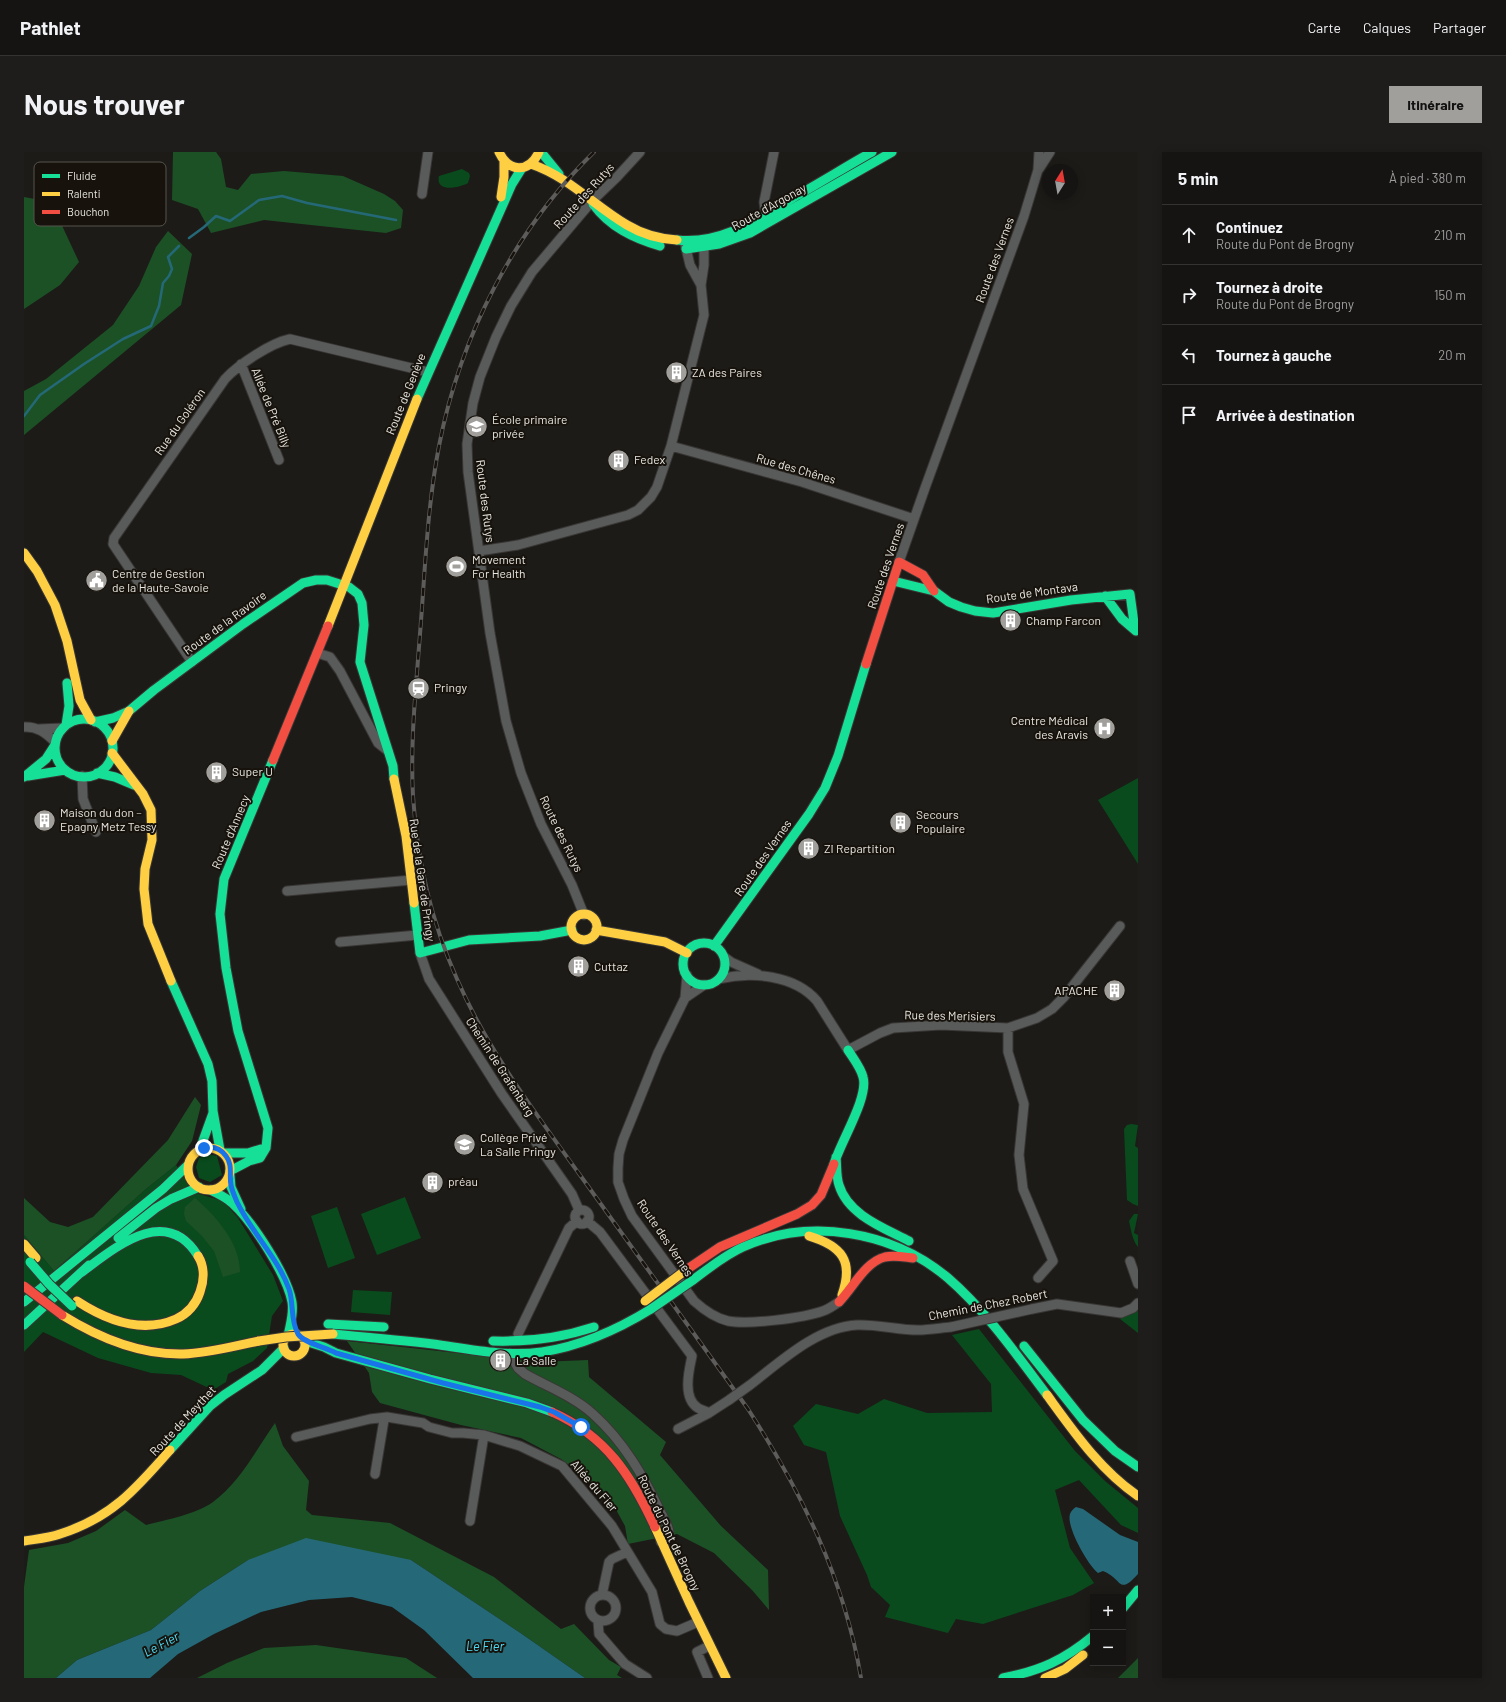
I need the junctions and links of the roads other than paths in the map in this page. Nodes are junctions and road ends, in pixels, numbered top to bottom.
1 (428, 152) edge
2 (540, 152) edge
3 (640, 152) edge
4 (774, 152) edge
5 (872, 152) edge
6 (892, 152) edge
7 (1039, 152) edge
8 (1050, 152) edge
9 (500, 155) edge
10 (527, 166) junction
11 (1038, 170) junction
12 (563, 178) junction
13 (422, 194) dead end
14 (592, 201) junction
15 (497, 216) junction
16 (769, 217) junction
17 (704, 244) junction
18 (685, 245) junction
19 (701, 285) junction
20 (240, 364) junction
21 (428, 372) junction
22 (671, 446) junction
23 (279, 460) dead end
24 (914, 520) junction
25 (479, 551) junction
26 (24, 553) edge
27 (899, 562) junction
28 (24, 566) edge
29 (893, 581) junction
30 (345, 584) junction
31 (934, 592) junction
32 (1134, 593) edge
33 (1105, 596) junction
34 (1136, 633) edge
35 (317, 653) junction
36 (192, 662) junction
37 (129, 711) junction
38 (93, 721) junction
39 (64, 726) junction
40 (24, 727) edge
41 (39, 729) junction
42 (112, 741) junction
43 (55, 744) junction
44 (390, 752) junction
45 (112, 753) junction
46 (65, 770) junction
47 (97, 773) junction
48 (82, 776) junction
49 (24, 777) edge
50 (135, 785) junction
51 (96, 832) dead end
52 (412, 880) junction
53 (287, 890) dead end
54 (584, 915) junction
55 (1120, 926) dead end
56 (572, 930) junction
57 (596, 930) junction
58 (418, 935) junction
59 (340, 942) dead end
60 (714, 946) junction
61 (420, 953) junction
62 (687, 953) junction
63 (724, 958) junction
64 (686, 975) junction
65 (768, 978) junction
66 (720, 979) junction
67 (704, 985) junction
68 (685, 998) junction
69 (1008, 1028) junction
70 (848, 1050) junction
71 (213, 1111) junction
72 (266, 1148) junction
73 (200, 1149) junction
74 (222, 1152) junction
75 (836, 1157) junction
76 (188, 1165) junction
77 (230, 1173) junction
78 (199, 1188) junction
79 (211, 1190) junction
80 (579, 1210) junction
81 (245, 1218) junction
82 (577, 1221) junction
83 (588, 1221) junction
84 (832, 1223) dead end
85 (860, 1226) dead end
86 (758, 1231) junction
87 (797, 1233) junction
88 (24, 1244) edge
89 (28, 1257) edge
90 (927, 1261) junction
91 (1130, 1261) dead end
92 (82, 1272) junction
93 (1038, 1278) dead end
94 (1138, 1284) edge
95 (24, 1286) edge
96 (24, 1302) edge
97 (642, 1302) dead end
98 (839, 1302) junction
99 (1138, 1303) edge
100 (74, 1304) junction
101 (992, 1308) dead end
102 (292, 1316) junction
103 (96, 1322) dead end
104 (325, 1324) dead end
105 (602, 1324) dead end
106 (24, 1325) edge
107 (301, 1325) dead end
108 (1007, 1326) dead end
109 (280, 1327) dead end
110 (394, 1328) dead end
111 (108, 1329) dead end
112 (518, 1334) dead end
113 (288, 1336) junction
114 (302, 1338) junction
115 (1017, 1338) dead end
116 (485, 1340) dead end
117 (154, 1343) dead end
118 (284, 1348) junction
119 (302, 1353) junction
120 (336, 1353) junction
121 (292, 1356) junction
122 (513, 1359) dead end
123 (270, 1363) junction
124 (710, 1413) junction
125 (387, 1417) junction
126 (678, 1429) dead end
127 (484, 1435) junction
128 (296, 1437) dead end
129 (1138, 1467) edge
130 (375, 1474) dead end
131 (1138, 1496) edge
132 (470, 1521) dead end
133 (24, 1541) edge
134 (661, 1542) junction
135 (627, 1552) junction
136 (1138, 1590) edge
137 (602, 1595) junction
138 (1138, 1599) edge
139 (1126, 1604) edge
140 (1126, 1613) edge
141 (598, 1621) junction
142 (698, 1622) junction
143 (1090, 1639) edge
144 (709, 1646) junction
145 (1090, 1648) edge
146 (647, 1678) edge
147 (708, 1678) edge
148 (726, 1678) edge
149 (1003, 1678) edge
150 (1045, 1678) edge

1 - 13 street
2 - 10 main road, Route de Genève
2 - 12 main road, Route d'Argonay
3 - 14 street, Route des Rutys
4 - 16 street
5 - 16 main road, Route d'Argonay
6 - 16 main road, Route d'Argonay
7 - 11 street, Route des Vernes
8 - 11 street, Route des Vernes
9 - 10 main road, Route de Genève
9 - 15 main road, Route de Genève
10 - 12 main road, Route d'Argonay
10 - 15 main road, Route de Genève
11 - 24 street, Route des Vernes
12 - 14 main road, Route d'Argonay
14 - 18 main road, Route d'Argonay
14 - 25 street, Route des Rutys
15 - 21 main road, Route de Genève
16 - 17 main road, Route d'Argonay
17 - 18 main road, Route d'Argonay
17 - 19 street
18 - 19 street
19 - 22 street
20 - 21 street, Rue du Goléron
20 - 23 street, Allée de Pré Billy
20 - 36 street, Rue du Goléron
21 - 30 main road, Route de Genève
22 - 24 street, Rue des Chênes
22 - 25 street
24 - 27 street, Route des Vernes
25 - 54 street, Route des Rutys
26 - 38 main road
27 - 29 main road, Route des Vernes
27 - 31 main road, Route de Montava
28 - 39 main road
29 - 31 main road, Route de Montava
29 - 60 main road, Route des Vernes
30 - 35 main road, Route d'Annecy
30 - 36 main road, Route de la Ravoire
30 - 44 main road, Rue de la Gare de Pringy
31 - 33 main road, Route de Montava
32 - 33 main road, Route de Montava
32 - 34 main road
33 - 34 main road
35 - 44 street
35 - 72 main road, Route d'Annecy
36 - 37 main road, Route de la Ravoire
37 - 38 main road, Route de la Ravoire
37 - 42 main road, Route de la Ravoire
38 - 39 main road, Route de la Ravoire
38 - 42 main road
39 - 41 street
39 - 43 main road
40 - 41 street
41 - 43 street
42 - 45 main road, Route de la Ravoire
43 - 46 main road
43 - 49 main road
44 - 52 main road, Rue de la Gare de Pringy
45 - 47 main road
45 - 50 main road
46 - 48 main road
46 - 49 main road
47 - 48 main road
47 - 50 main road
48 - 51 street
50 - 71 main road
52 - 53 street
52 - 58 main road, Rue de la Gare de Pringy
54 - 56 main road
54 - 57 main road
55 - 69 street, Rue des Merisiers
56 - 57 main road
56 - 61 main road, Rue de la Gare de Pringy
57 - 62 main road
58 - 59 street
58 - 61 main road, Rue de la Gare de Pringy
60 - 62 main road
60 - 63 main road
61 - 80 street, Chemin de Grafenberg
62 - 64 main road
63 - 65 street
63 - 66 main road
64 - 67 main road
64 - 68 street, Route des Vernes
65 - 66 street
65 - 70 street
66 - 67 main road
67 - 68 street, Route des Vernes
68 - 98 street, Route des Vernes
69 - 70 street, Rue des Merisiers
69 - 93 street, Rue des Merisiers
70 - 75 main road
71 - 73 main road
71 - 74 main road
72 - 74 main road
72 - 77 main road
73 - 74 main road
73 - 76 main road
74 - 77 main road
75 - 85 main road
75 - 86 main road
76 - 78 main road
76 - 96 main road
77 - 79 main road
77 - 81 main road
78 - 79 main road
78 - 92 main road
79 - 81 main road
80 - 82 street
80 - 83 street
81 - 102 main road
82 - 83 street
82 - 112 street
83 - 124 street
84 - 86 main road
86 - 97 main road, bridge
87 - 90 main road
87 - 95 main road, bridge
87 - 98 main road
88 - 89 main road
89 - 100 main road, bridge
90 - 98 main road
90 - 131 main road
91 - 94 street
92 - 100 main road
92 - 106 main road
99 - 124 street, Chemin de Chez Robert, bridge
100 - 103 main road
101 - 108 main road
102 - 113 main road
102 - 114 main road
104 - 110 main road
105 - 116 main road
107 - 109 main road
111 - 117 main road
113 - 114 main road
113 - 118 main road
114 - 119 main road
114 - 120 main road, Route du Pont de Brogny
115 - 129 main road
118 - 121 main road
118 - 123 main road, Route de Meythet
119 - 120 main road, Route du Pont de Brogny
119 - 121 main road
120 - 134 main road, Route du Pont de Brogny
121 - 123 main road, Route de Meythet
122 - 134 street
123 - 133 main road, Route de Meythet
124 - 126 street, Chemin de Chez Robert
125 - 127 street, Allée du Fier
125 - 128 street, Allée du Fier
125 - 130 street
127 - 132 street
127 - 135 street, Allée du Fier
134 - 142 main road, Route du Pont de Brogny
135 - 137 street
135 - 142 street, Allée du Fier
136 - 139 main road
137 - 141 street
137 - 141 street
138 - 140 main road
141 - 146 street
142 - 144 main road, Route du Pont de Brogny
143 - 149 main road
144 - 147 street
144 - 148 main road, Route du Pont de Brogny
145 - 150 main road

